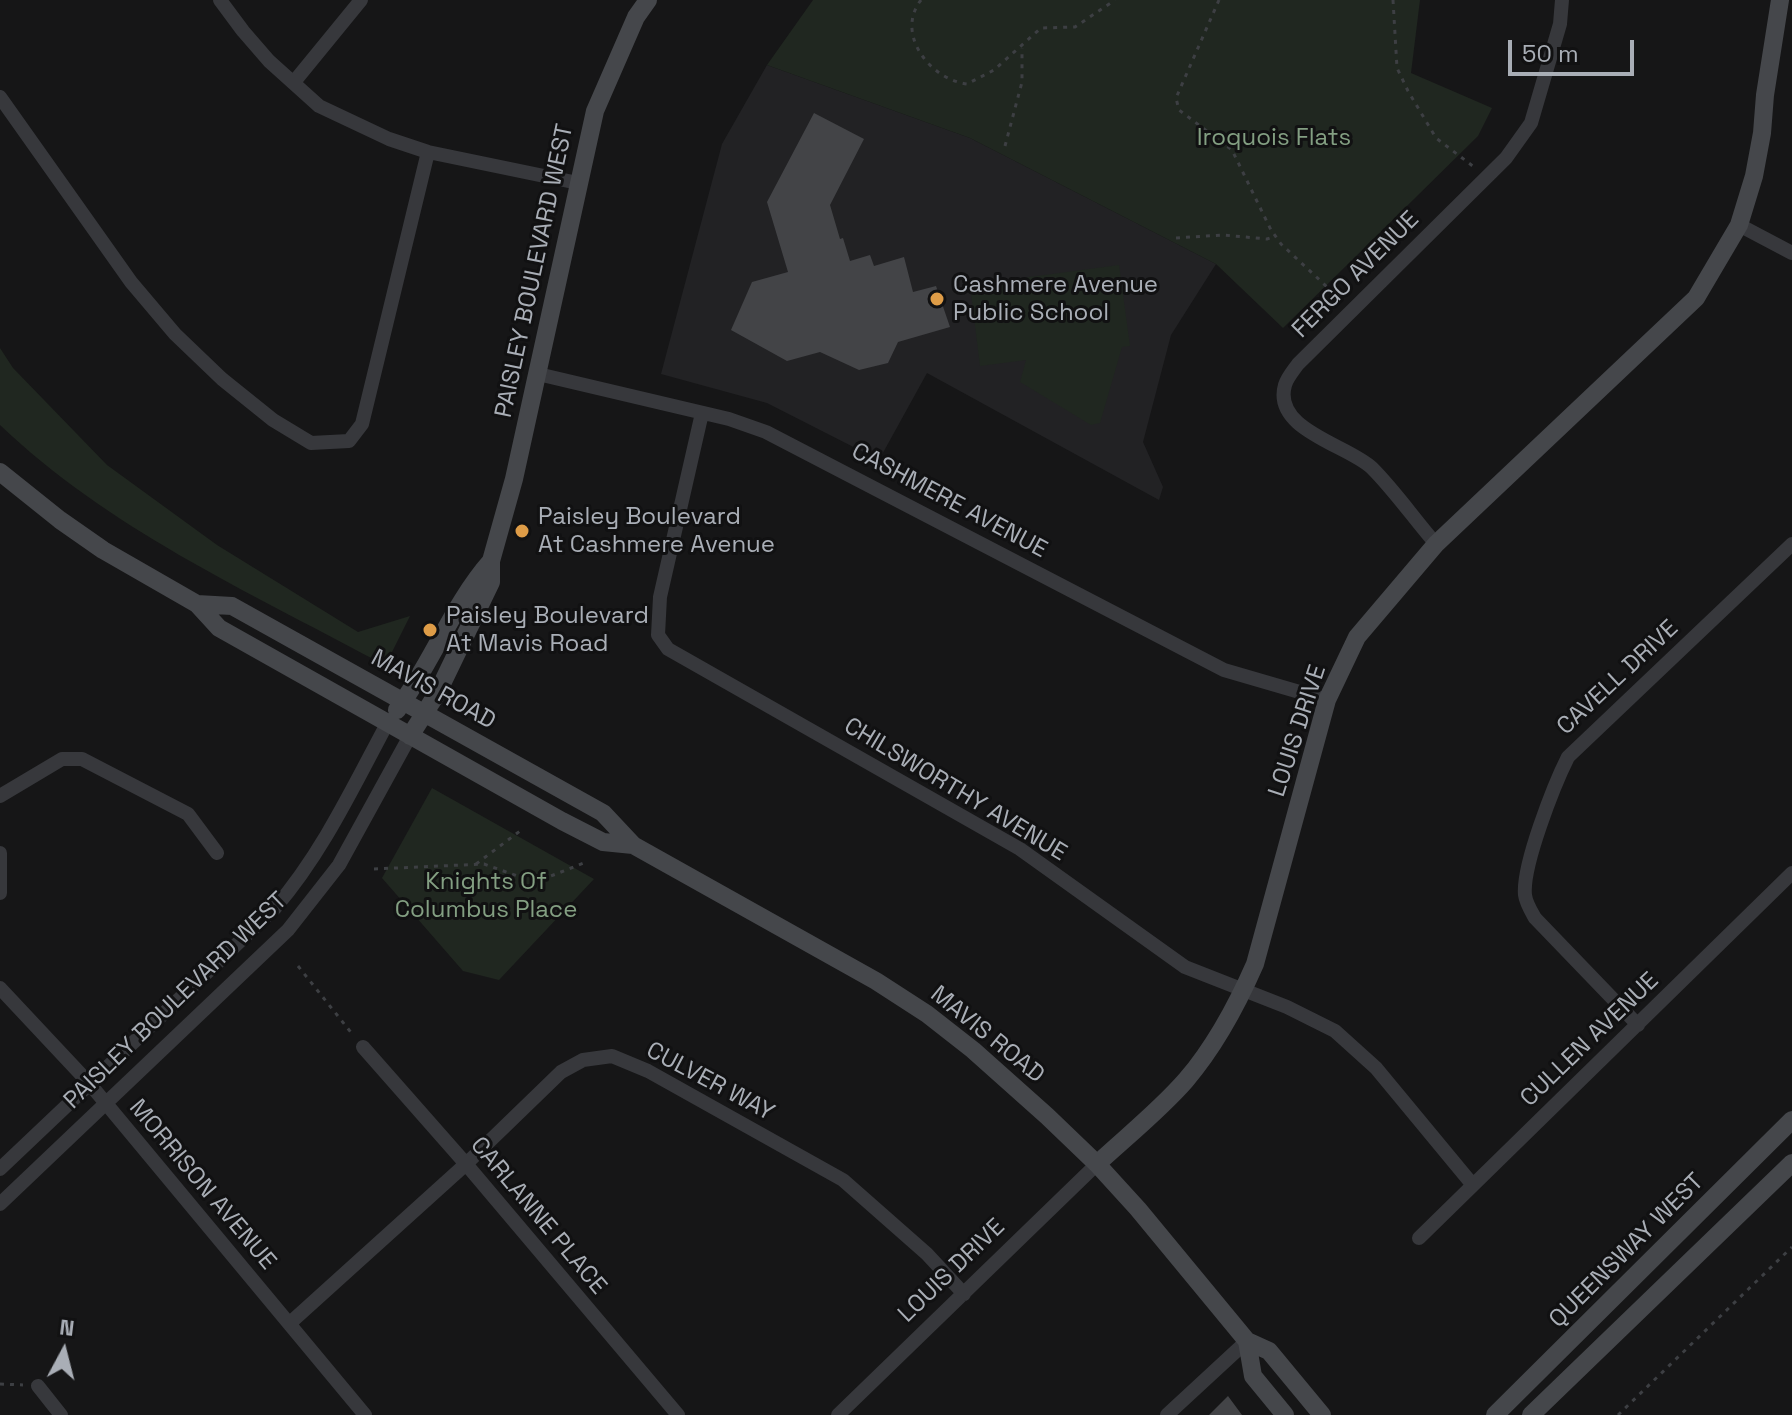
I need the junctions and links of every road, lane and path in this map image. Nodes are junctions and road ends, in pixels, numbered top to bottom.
1 (220, 0) edge
2 (361, 0) edge
3 (648, 0) edge
4 (921, 0) edge
5 (1115, 0) edge
6 (1219, 0) edge
7 (1393, 0) edge
8 (1562, 0) edge
9 (1780, 0) edge
10 (1022, 46) junction
11 (294, 82) junction
12 (0, 97) edge
13 (1005, 146) dead end
14 (428, 152) junction
15 (1487, 176) junction
16 (578, 183) junction
17 (1739, 225) junction
18 (1276, 236) junction
19 (1176, 238) dead end
20 (1792, 253) edge
21 (1352, 310) junction
22 (538, 374) junction
23 (702, 413) junction
24 (0, 472) edge
25 (1436, 544) junction
26 (1792, 544) edge
27 (491, 561) junction
28 (197, 604) junction
29 (1327, 700) junction
30 (404, 701) junction
31 (424, 712) junction
32 (388, 722) junction
33 (410, 736) junction
34 (0, 796) edge
35 (524, 828) dead end
36 (633, 845) junction
37 (0, 853) edge
38 (217, 853) dead end
39 (586, 862) dead end
40 (474, 865) junction
41 (374, 869) dead end
42 (1792, 873) edge
43 (0, 893) edge
44 (298, 966) dead end
45 (0, 988) edge
46 (1243, 991) junction
47 (1638, 1025) junction
48 (363, 1047) joint
49 (89, 1083) junction
50 (106, 1103) junction
51 (1792, 1120) edge
52 (1792, 1163) edge
53 (466, 1164) junction
54 (1097, 1164) junction
55 (0, 1169) edge
56 (1472, 1184) junction
57 (0, 1204) edge
58 (1419, 1238) dead end
59 (1792, 1247) edge
60 (964, 1294) junction
61 (290, 1323) junction
62 (1247, 1341) junction
63 (0, 1384) edge
64 (38, 1386) joint
65 (1519, 1393) junction
66 (61, 1415) edge
67 (365, 1415) edge
68 (678, 1415) edge
69 (838, 1415) edge
70 (1167, 1415) edge
71 (1285, 1415) edge
72 (1322, 1415) edge
73 (1479, 1415) edge
74 (1495, 1415) edge
75 (1531, 1415) edge
76 (1618, 1415) edge

1 - 11 street
2 - 11 street
3 - 16 main road, PAISLEY BOULEVARD WEST
4 - 10 path
5 - 10 path
6 - 18 path
7 - 15 path
8 - 15 street, FERGO AVENUE
9 - 17 main road, LOUIS DRIVE
10 - 13 path
11 - 14 street
12 - 14 street
14 - 16 street
15 - 21 street, FERGO AVENUE
16 - 22 main road, PAISLEY BOULEVARD WEST
17 - 20 street
17 - 25 main road, LOUIS DRIVE
18 - 19 path
18 - 21 path
21 - 25 street, FERGO AVENUE
22 - 23 street, CASHMERE AVENUE
22 - 27 main road, PAISLEY BOULEVARD WEST
23 - 29 street, CASHMERE AVENUE
23 - 46 street, CHILSWORTHY AVENUE
24 - 28 main road, MAVIS ROAD
25 - 29 main road, LOUIS DRIVE
26 - 47 street, CAVELL DRIVE
27 - 30 main road, PAISLEY BOULEVARD WEST
27 - 31 main road, PAISLEY BOULEVARD WEST
28 - 30 main road, MAVIS ROAD
28 - 32 main road, MAVIS ROAD
29 - 46 main road, LOUIS DRIVE
30 - 31 main road, MAVIS ROAD
30 - 32 main road, PAISLEY BOULEVARD WEST
31 - 33 main road, PAISLEY BOULEVARD WEST
31 - 36 main road, MAVIS ROAD
32 - 33 main road, MAVIS ROAD
32 - 49 street, PAISLEY BOULEVARD WEST
33 - 36 main road, MAVIS ROAD
33 - 50 street, PAISLEY BOULEVARD WEST
34 - 38 street
35 - 40 path
36 - 54 main road, MAVIS ROAD
37 - 43 street
39 - 40 path
40 - 41 path
42 - 47 street, CULLEN AVENUE
44 - 48 path
45 - 49 street, MORRISON AVENUE
46 - 54 main road, LOUIS DRIVE
46 - 56 street, CHILSWORTHY AVENUE
47 - 56 street, CULLEN AVENUE
48 - 53 street, CARLANNE PLACE
49 - 50 street, MORRISON AVENUE
49 - 55 street, PAISLEY BOULEVARD WEST
50 - 57 street, PAISLEY BOULEVARD WEST
50 - 61 street, MORRISON AVENUE
51 - 65 main road, QUEENSWAY WEST
52 - 75 main road
53 - 60 street, CULVER WAY
53 - 61 street, CULVER WAY
53 - 68 street, CARLANNE PLACE
54 - 60 street, LOUIS DRIVE
54 - 62 main road, MAVIS ROAD
56 - 58 street, CULLEN AVENUE
59 - 76 path
60 - 69 street, LOUIS DRIVE
61 - 67 street, MORRISON AVENUE
62 - 70 street
62 - 71 main road, MAVIS ROAD
62 - 72 main road, MAVIS ROAD
63 - 64 path
64 - 66 street
65 - 73 main road
65 - 74 main road, QUEENSWAY WEST

